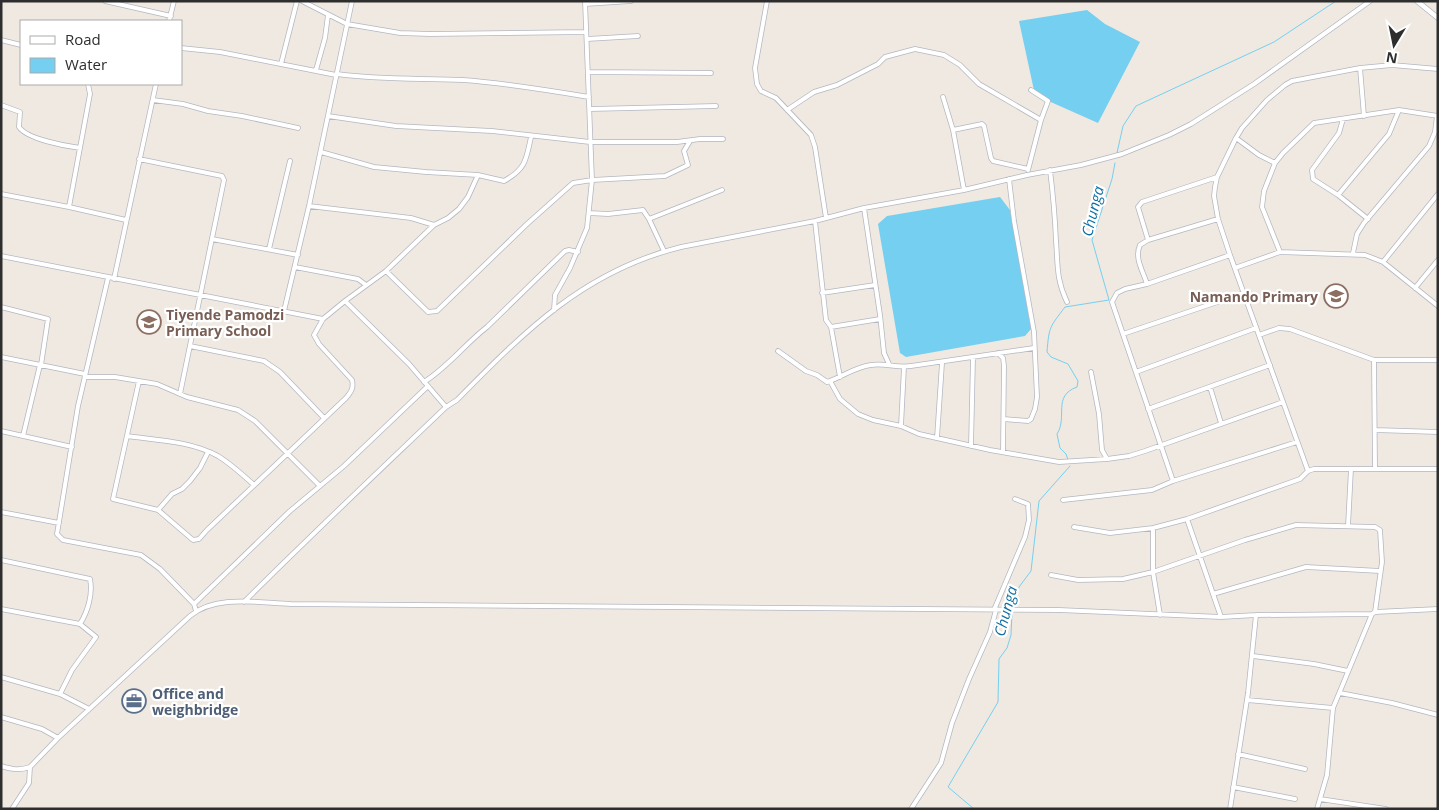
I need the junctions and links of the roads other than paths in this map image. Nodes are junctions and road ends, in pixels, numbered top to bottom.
1 (105, 1) edge
2 (174, 1) edge
3 (297, 1) edge
4 (302, 1) edge
5 (352, 1) edge
6 (631, 1) edge
7 (767, 1) edge
8 (1370, 1) edge
9 (1417, 1) edge
10 (585, 2) edge
11 (328, 15) junction
12 (170, 16) junction
13 (1438, 18) edge
14 (169, 20) edge
15 (346, 24) junction
16 (586, 32) junction
17 (638, 36) dead end
18 (587, 39) junction
19 (1, 40) edge
20 (20, 45) edge
21 (182, 48) edge
22 (281, 64) junction
23 (1360, 68) junction
24 (1438, 69) edge
25 (316, 70) junction
26 (588, 72) junction
27 (710, 73) dead end
28 (337, 75) junction
29 (88, 85) edge
30 (156, 85) edge
31 (1031, 90) dead end
32 (589, 97) junction
33 (943, 97) dead end
34 (153, 100) junction
35 (1, 105) edge
36 (716, 106) dead end
37 (590, 108) junction
38 (787, 110) junction
39 (1399, 110) junction
40 (328, 116) junction
41 (1364, 116) junction
42 (1437, 116) edge
43 (1343, 119) junction
44 (1041, 120) junction
45 (298, 128) dead end
46 (953, 130) junction
47 (531, 137) junction
48 (1236, 138) junction
49 (723, 139) dead end
50 (690, 141) junction
51 (590, 142) junction
52 (80, 148) junction
53 (321, 152) junction
54 (139, 159) junction
55 (290, 161) dead end
56 (1276, 163) junction
57 (1028, 168) junction
58 (1050, 170) junction
59 (478, 175) junction
60 (1027, 175) junction
61 (1217, 177) junction
62 (1009, 179) junction
63 (592, 180) junction
64 (722, 190) dead end
65 (964, 190) junction
66 (1, 194) edge
67 (1438, 194) edge
68 (1338, 195) junction
69 (309, 206) junction
70 (69, 207) junction
71 (864, 208) junction
72 (589, 213) junction
73 (826, 218) junction
74 (649, 219) junction
75 (1218, 219) junction
76 (1368, 219) junction
77 (126, 220) junction
78 (815, 221) junction
79 (434, 225) junction
80 (212, 239) junction
81 (1148, 240) junction
82 (269, 249) junction
83 (664, 251) junction
84 (578, 252) junction
85 (1280, 252) junction
86 (1353, 253) junction
87 (298, 254) junction
88 (1230, 254) junction
89 (1, 256) edge
90 (1438, 260) edge
91 (1383, 262) junction
92 (295, 267) junction
93 (1235, 268) junction
94 (386, 271) junction
95 (108, 278) junction
96 (114, 279) junction
97 (1147, 284) junction
98 (366, 285) junction
99 (875, 285) junction
100 (1415, 288) junction
101 (822, 293) junction
102 (1244, 293) junction
103 (200, 295) junction
104 (345, 301) junction
105 (1067, 302) dead end
106 (1438, 306) edge
107 (1, 308) edge
108 (554, 310) junction
109 (284, 311) junction
110 (323, 319) junction
111 (880, 319) junction
112 (831, 327) junction
113 (1256, 328) junction
114 (1123, 334) junction
115 (1258, 334) junction
116 (190, 346) junction
117 (1034, 348) junction
118 (778, 350) dead end
119 (998, 353) junction
120 (1, 357) edge
121 (973, 358) junction
122 (1374, 360) junction
123 (1438, 360) edge
124 (942, 363) junction
125 (889, 364) junction
126 (40, 365) junction
127 (1270, 365) junction
128 (904, 367) junction
129 (1090, 372) dead end
130 (1136, 372) junction
131 (85, 376) junction
132 (840, 377) junction
133 (139, 381) junction
134 (830, 381) junction
135 (424, 382) junction
136 (428, 386) junction
137 (1210, 387) junction
138 (180, 394) junction
139 (1283, 402) junction
140 (446, 407) junction
141 (1148, 409) junction
142 (324, 418) junction
143 (1004, 419) junction
144 (1221, 423) junction
145 (901, 426) junction
146 (1375, 430) junction
147 (1, 431) edge
148 (1438, 432) edge
149 (23, 436) junction
150 (127, 436) junction
151 (936, 438) junction
152 (1297, 442) junction
153 (1161, 444) junction
154 (72, 446) junction
155 (971, 446) junction
156 (208, 452) junction
157 (1003, 452) junction
158 (288, 454) junction
159 (1107, 459) junction
160 (1376, 468) junction
161 (1351, 469) junction
162 (1438, 469) edge
163 (1308, 471) junction
164 (1174, 482) junction
165 (254, 485) junction
166 (320, 486) junction
167 (1016, 499) dead end
168 (1063, 500) dead end
169 (158, 510) junction
170 (1, 512) edge
171 (1187, 519) junction
172 (59, 523) junction
173 (1348, 526) junction
174 (1074, 527) dead end
175 (1153, 528) junction
176 (1199, 557) junction
177 (1, 560) edge
178 (1380, 571) junction
179 (1153, 572) junction
180 (1051, 575) dead end
181 (1212, 594) junction
182 (244, 602) junction
183 (194, 604) junction
184 (1438, 609) edge
185 (1, 610) edge
186 (995, 610) junction
187 (196, 611) junction
188 (1374, 613) junction
189 (1160, 615) junction
190 (1256, 615) junction
191 (1221, 617) junction
192 (80, 624) junction
193 (1252, 656) junction
194 (1348, 671) junction
195 (1, 677) edge
196 (1340, 692) junction
197 (60, 694) junction
198 (1247, 700) junction
199 (1333, 708) junction
200 (89, 709) junction
201 (1438, 715) edge
202 (1, 717) edge
203 (58, 738) junction
204 (1238, 754) junction
205 (1, 766) edge
206 (30, 767) junction
207 (1305, 769) dead end
208 (1234, 787) junction
209 (1296, 799) dead end
210 (1320, 799) junction
211 (12, 809) edge
212 (911, 809) edge
213 (1230, 809) edge
214 (1317, 809) edge
215 (1386, 809) edge

1 - 12 street
2 - 12 street
3 - 22 street
4 - 11 street
5 - 15 street
6 - 10 street
7 - 38 street
8 - 58 street
9 - 13 street
10 - 16 street
11 - 15 street
11 - 25 street
12 - 14 street
15 - 16 street
15 - 28 street
16 - 18 street
17 - 18 street
18 - 26 street
19 - 20 street
21 - 22 street
22 - 25 street
23 - 24 street
23 - 41 street
23 - 48 street
25 - 28 street
26 - 27 street
26 - 32 street
28 - 32 street
28 - 40 street
29 - 52 street
30 - 34 street
31 - 44 street
32 - 37 street
33 - 46 street
34 - 45 street
34 - 54 street
35 - 52 street
36 - 37 street
37 - 51 street
38 - 44 street
38 - 73 street
39 - 41 street
39 - 42 street
39 - 68 street
40 - 47 street
40 - 53 street
41 - 43 street
42 - 76 street
43 - 56 street
43 - 68 street
44 - 57 street
46 - 57 street
46 - 65 street
47 - 51 street
47 - 59 street
48 - 56 street
48 - 61 street
49 - 50 street
50 - 51 street
50 - 63 street
51 - 63 street
52 - 70 street
53 - 59 street
53 - 69 street
54 - 77 street
54 - 80 street
55 - 82 street
56 - 85 street
57 - 60 street
58 - 60 street
58 - 105 street
59 - 79 street
60 - 62 street
61 - 75 street
61 - 81 street
62 - 65 street
62 - 117 street
63 - 72 street
63 - 94 street
64 - 74 street
65 - 71 street
66 - 70 street
67 - 91 street
68 - 76 street
69 - 79 street
69 - 87 street
70 - 77 street
71 - 73 street
71 - 99 street
72 - 74 street
72 - 84 street
73 - 78 street
74 - 83 street
75 - 81 street
75 - 88 street
76 - 86 street
77 - 96 street
78 - 83 street
78 - 101 street
79 - 94 street
80 - 82 street
80 - 103 street
81 - 97 street
82 - 87 street
83 - 108 street
84 - 108 street
84 - 135 street
85 - 86 street
85 - 93 street
86 - 91 street
87 - 92 street
88 - 93 street
88 - 97 street
89 - 95 street
90 - 100 street
91 - 100 street
92 - 98 street
92 - 109 street
93 - 102 street
94 - 98 street
95 - 96 street
95 - 131 street
96 - 103 street
97 - 114 street
98 - 104 street
99 - 101 street
99 - 111 street
100 - 106 street
101 - 112 street
102 - 113 street
102 - 114 street
103 - 109 street
103 - 116 street
104 - 110 street
104 - 135 street
107 - 126 street
108 - 140 street
109 - 110 street
110 - 142 street
111 - 112 street
111 - 125 street
112 - 132 street
113 - 115 street
113 - 130 street
114 - 130 street
115 - 122 street
115 - 127 street
116 - 138 street
116 - 142 street
117 - 119 street
117 - 143 street
118 - 134 street
119 - 121 street
119 - 143 street
120 - 126 street
121 - 124 street
121 - 155 street
122 - 123 street
122 - 146 street
124 - 128 street
124 - 151 street
125 - 128 street
125 - 132 street
126 - 131 street
126 - 149 street
127 - 137 street
127 - 139 street
128 - 145 street
129 - 159 street
130 - 141 street
131 - 133 street
131 - 154 street
132 - 134 street
133 - 138 street
133 - 150 street
134 - 145 street
135 - 136 street
136 - 140 street
136 - 166 street
137 - 141 street
137 - 144 street
138 - 158 street
139 - 144 street
139 - 152 street
140 - 182 street
141 - 153 street
142 - 158 street
143 - 157 street
144 - 153 street
145 - 151 street
146 - 148 street
146 - 160 street
147 - 149 street
149 - 154 street
150 - 156 street
150 - 169 street
151 - 155 street
152 - 163 street
152 - 164 street
153 - 159 street
153 - 164 street
154 - 172 street
155 - 157 street
156 - 165 street
156 - 169 street
157 - 159 street
158 - 165 street
158 - 166 street
160 - 161 street
160 - 162 street
161 - 163 street
161 - 173 street
163 - 171 street
164 - 168 street
165 - 169 street
166 - 183 street
167 - 186 street
170 - 172 street
171 - 175 street
171 - 176 street
172 - 183 street
173 - 176 street
173 - 178 street
174 - 175 street
175 - 179 street
176 - 179 street
176 - 181 street
177 - 192 street
178 - 181 street
178 - 188 street
179 - 180 street
179 - 189 street
181 - 191 street
182 - 186 street
182 - 187 street
183 - 187 street
184 - 188 street
185 - 192 street
186 - 189 street
186 - 212 street
187 - 200 street
188 - 190 street
188 - 194 street
189 - 191 street
190 - 191 street
190 - 193 street
192 - 197 street
193 - 194 street
193 - 198 street
194 - 196 street
195 - 197 street
196 - 199 street
196 - 201 street
197 - 200 street
198 - 199 street
198 - 204 street
199 - 210 street
200 - 203 street
202 - 203 street
203 - 206 street
204 - 207 street
204 - 208 street
205 - 206 street
206 - 211 street
208 - 209 street
208 - 213 street
210 - 214 street
210 - 215 street

